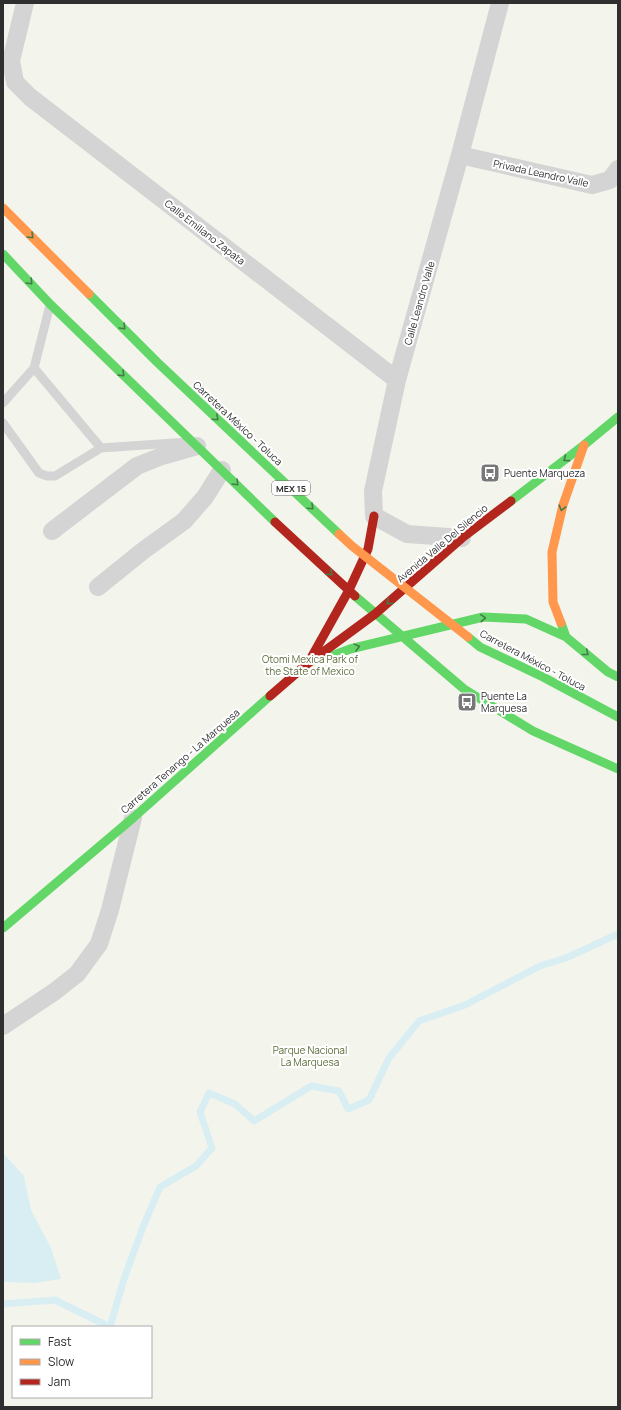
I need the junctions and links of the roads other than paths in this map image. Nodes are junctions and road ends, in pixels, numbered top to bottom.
1 (25, 3) edge
2 (500, 3) edge
3 (460, 155) junction
4 (618, 169) edge
5 (3, 208) edge
6 (3, 254) edge
7 (50, 304) junction
8 (34, 368) junction
9 (397, 380) junction
10 (3, 403) edge
11 (618, 417) edge
12 (3, 423) edge
13 (195, 444) junction
14 (584, 445) junction
15 (101, 448) junction
16 (222, 470) junction
17 (374, 516) junction
18 (52, 531) dead end
19 (462, 538) junction
20 (98, 587) dead end
21 (349, 590) junction
22 (375, 614) junction
23 (401, 636) junction
24 (566, 638) junction
25 (307, 664) junction
26 (618, 677) edge
27 (618, 717) edge
28 (618, 769) edge
29 (132, 818) junction
30 (3, 928) edge
31 (3, 1026) edge

1 - 9 street, Calle Emiliano Zapata
2 - 3 street, Calle Leandro Valle
3 - 4 street, Privada Leandro Valle
3 - 9 street, Calle Leandro Valle
5 -> 27 main road, Carretera México - Toluca / MEX 15, bridge
6 -> 7 main road
7 - 8 lane
7 -> 13 main road
8 - 10 lane
8 - 15 lane
9 - 17 street, Calle Leandro Valle
11 - 14 main road, Avenida Valle Del Silencio
12 - 15 lane
13 - 15 lane
13 - 16 main road
13 - 18 street
14 -> 19 main road, Avenida Valle Del Silencio
14 -> 24 main road
16 - 20 street
16 -> 21 main road
17 - 19 street
17 - 21 main road
19 -> 22 main road, Avenida Valle Del Silencio
21 - 22 main road
21 - 25 main road
22 - 23 main road
22 - 25 main road, Carretera Tenango - La Marquesa
23 -> 24 main road
25 -> 23 main road
23 - 28 main road
24 -> 26 main road
25 - 29 main road, Carretera Tenango - La Marquesa
29 - 30 main road, Carretera Tenango - La Marquesa
29 - 31 street

